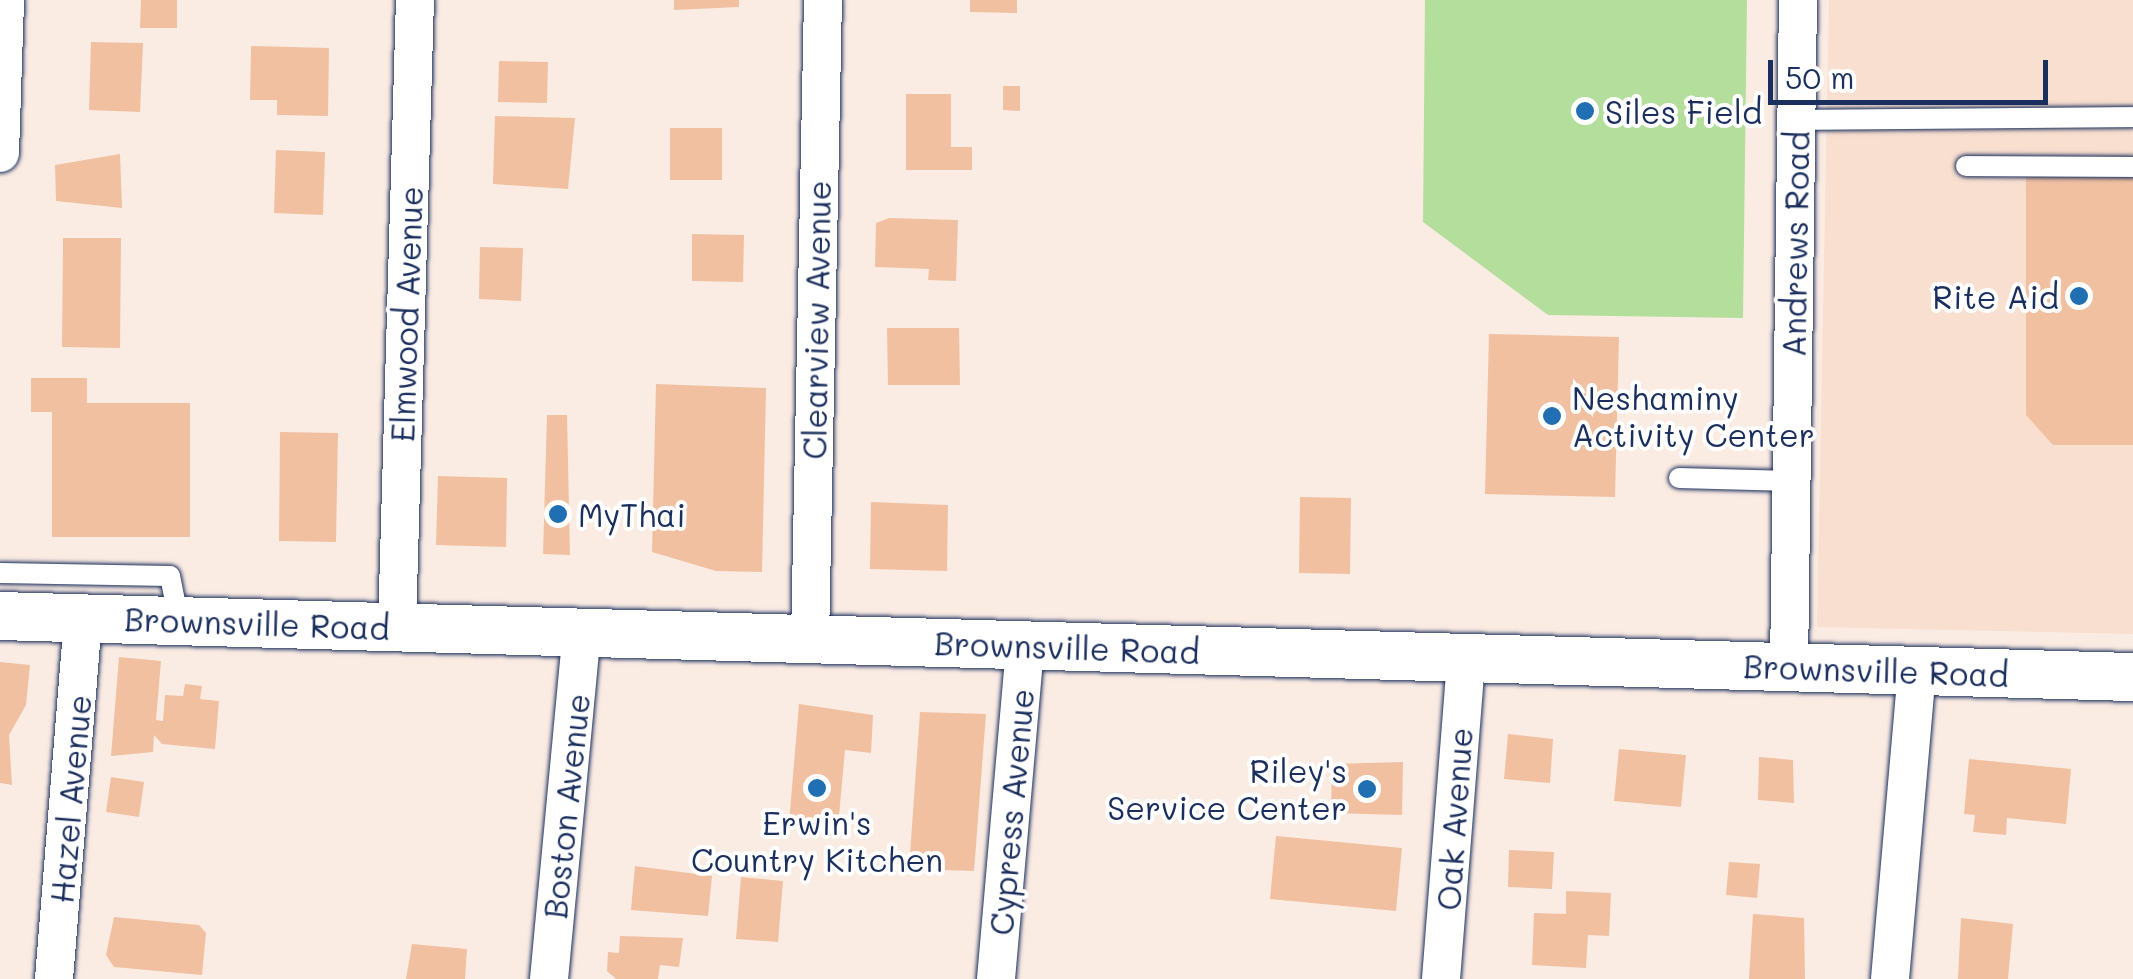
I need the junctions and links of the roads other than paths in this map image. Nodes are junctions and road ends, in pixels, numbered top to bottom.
1 (5, 0) edge
2 (415, 0) edge
3 (823, 0) edge
4 (1798, 0) edge
5 (2133, 117) edge
6 (1796, 120) junction
7 (0, 153) edge
8 (1966, 166) dead end
9 (2133, 167) edge
10 (1679, 478) dead end
11 (1791, 481) junction
12 (0, 573) edge
13 (0, 616) edge
14 (84, 619) junction
15 (179, 621) junction
16 (397, 627) junction
17 (582, 632) junction
18 (810, 640) junction
19 (1026, 646) junction
20 (1466, 658) junction
21 (1789, 668) junction
22 (1918, 671) junction
23 (2133, 677) edge
24 (54, 979) edge
25 (549, 979) edge
26 (996, 979) edge
27 (1441, 979) edge
28 (1890, 979) edge

1 - 7 street
2 - 16 street, Elmwood Avenue
3 - 18 street, Clearview Avenue
4 - 6 street, Andrews Road
5 - 6 lane
6 - 11 street, Andrews Road
8 - 9 lane
10 - 11 lane
11 - 21 street, Andrews Road
12 - 15 lane
13 - 14 street, Brownsville Road
14 - 15 street, Brownsville Road
14 - 24 street, Hazel Avenue
15 - 16 street, Brownsville Road
16 - 17 street, Brownsville Road
17 - 18 street, Brownsville Road
17 - 25 street, Boston Avenue
18 - 19 street, Brownsville Road
19 - 20 street, Brownsville Road
19 - 26 street, Cypress Avenue
20 - 21 street, Brownsville Road
20 - 27 street, Oak Avenue
21 - 22 street, Brownsville Road
22 - 23 street, Brownsville Road
22 - 28 street

